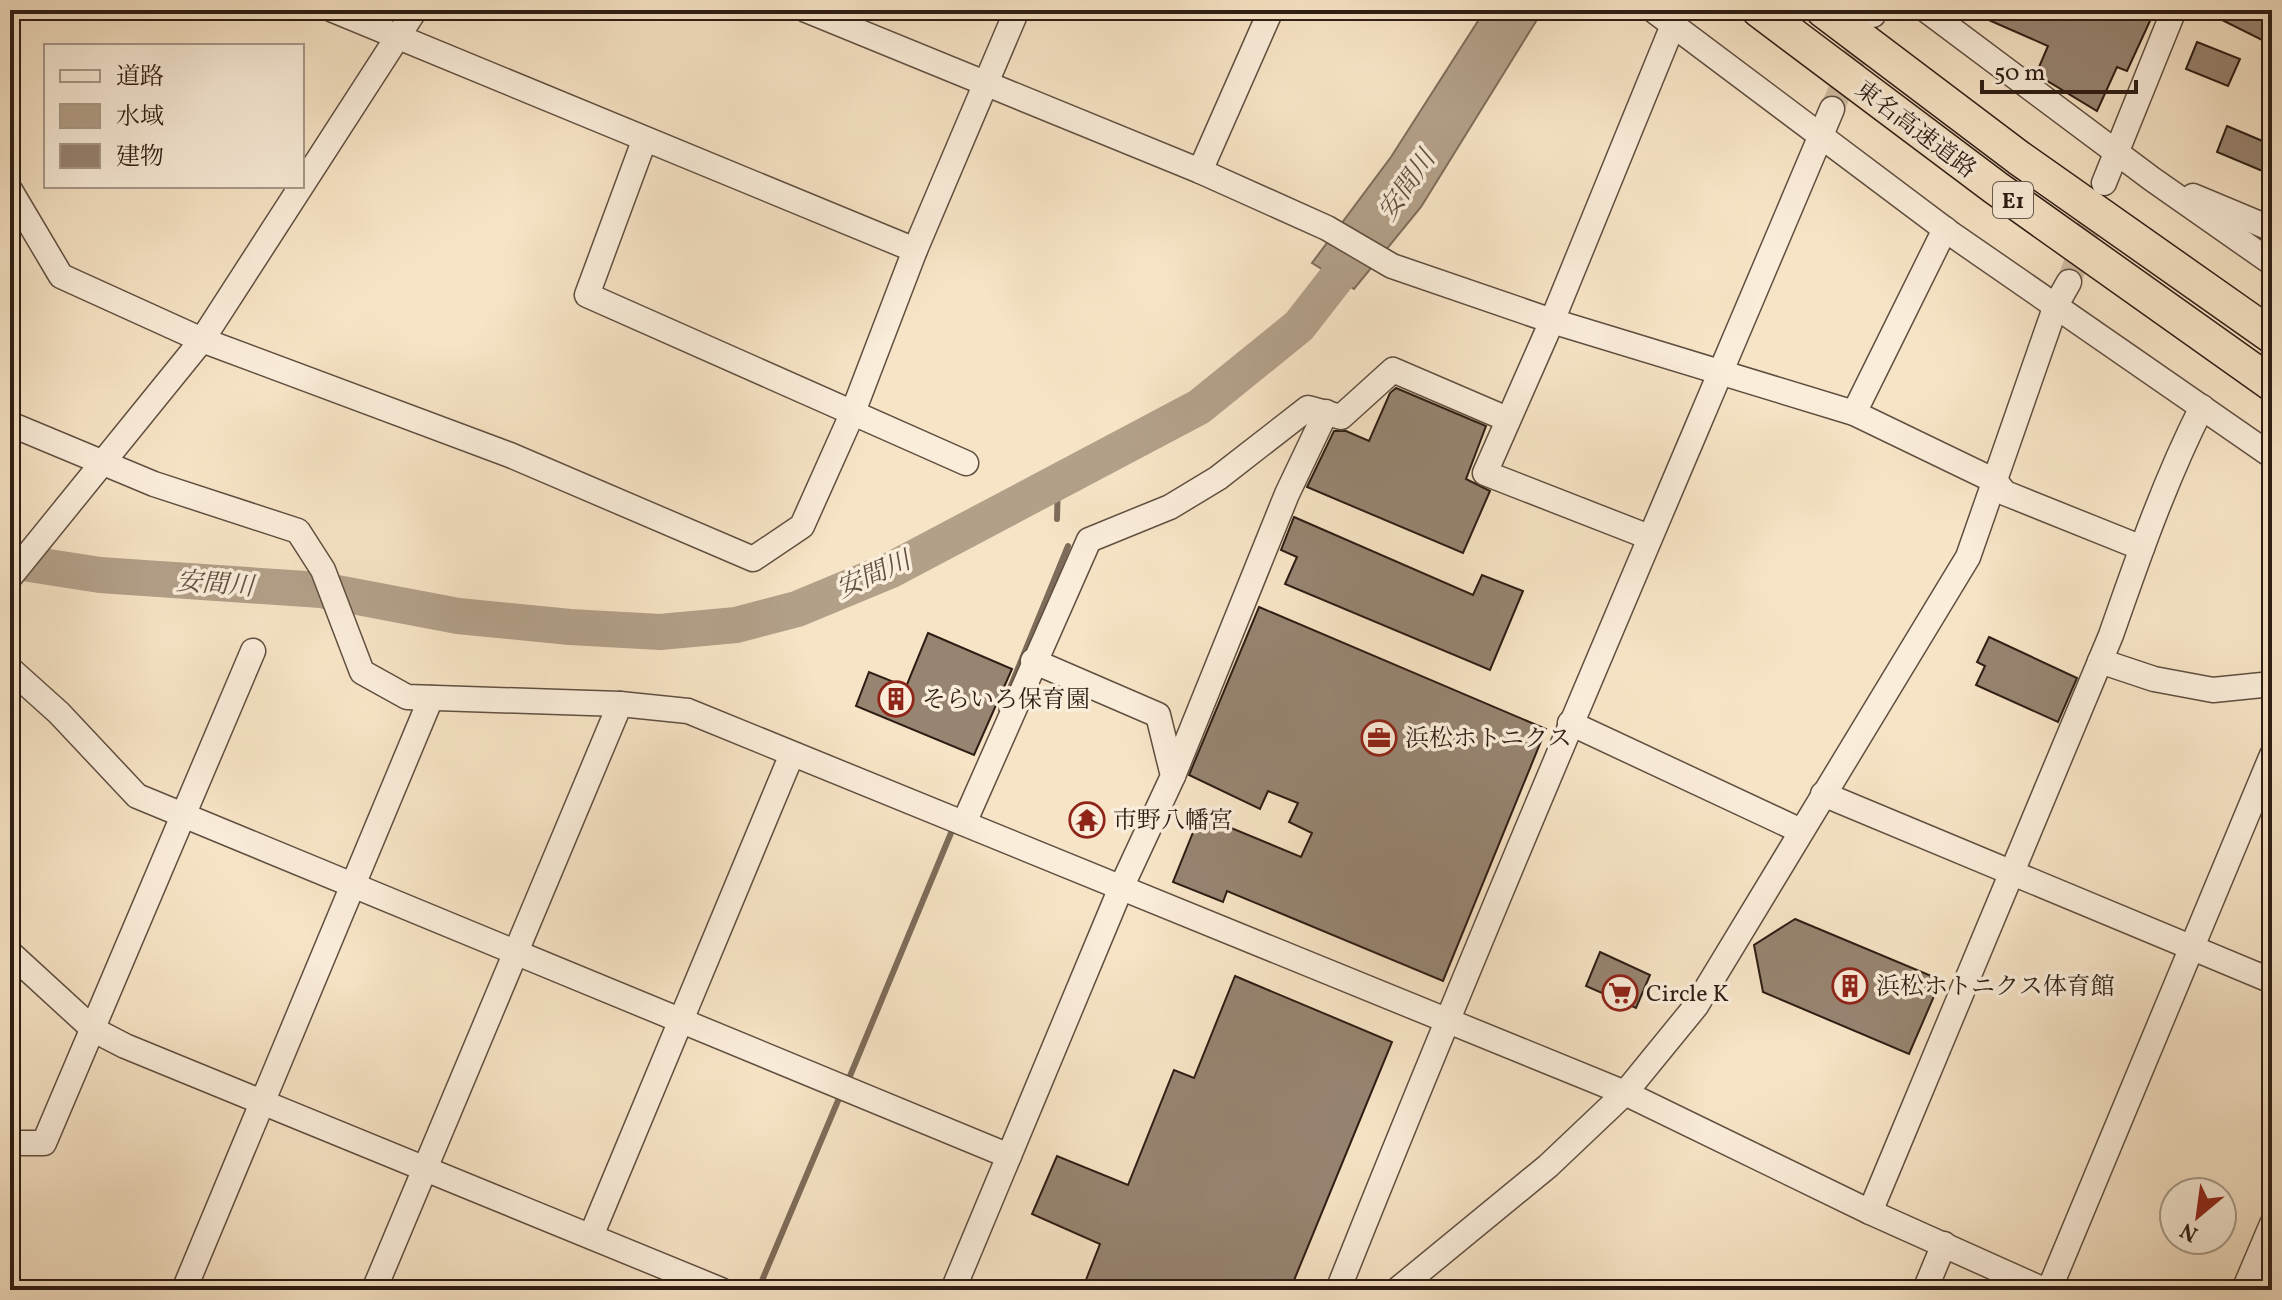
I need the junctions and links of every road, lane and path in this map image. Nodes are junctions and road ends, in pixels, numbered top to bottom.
1 (333, 10) edge
2 (415, 10) edge
3 (806, 10) edge
4 (1017, 10) edge
5 (1271, 10) edge
6 (1653, 10) edge
7 (1759, 10) edge
8 (1823, 10) edge
9 (1926, 10) edge
10 (2174, 10) edge
11 (1673, 25) junction
12 (398, 37) junction
13 (986, 83) junction
14 (1832, 109) tunnel mouth
15 (1821, 136) junction
16 (644, 141) junction
17 (2115, 150) junction
18 (1200, 171) junction
19 (2152, 179) junction
20 (304, 182) edge
21 (2104, 183) tunnel mouth
22 (300, 188) edge
23 (10, 190) edge
24 (1945, 229) junction
25 (2272, 229) edge
26 (915, 250) junction
27 (2272, 263) edge
28 (2069, 282) tunnel mouth
29 (2056, 305) junction
30 (1552, 321) junction
31 (2272, 336) edge
32 (202, 340) junction
33 (1720, 369) junction
34 (2272, 384) edge
35 (2202, 407) junction
36 (853, 412) junction
37 (1326, 412) junction
38 (1854, 413) junction
39 (1507, 419) junction
40 (10, 424) edge
41 (2272, 456) edge
42 (966, 463) dead end
43 (104, 464) junction
44 (1995, 481) junction
45 (1649, 537) junction
46 (2142, 548) junction
47 (10, 577) edge
48 (253, 651) dead end
49 (1033, 661) junction
50 (2100, 661) junction
51 (10, 669) edge
52 (2272, 684) edge
53 (431, 698) junction
54 (620, 704) junction
55 (1570, 723) junction
56 (792, 754) junction
57 (2272, 755) edge
58 (1173, 776) junction
59 (1823, 794) junction
60 (183, 814) junction
61 (964, 823) junction
62 (1801, 831) junction
63 (2013, 873) junction
64 (354, 883) junction
65 (1120, 890) junction
66 (2192, 947) junction
67 (515, 951) junction
68 (10, 953) edge
69 (2272, 981) edge
70 (681, 1020) junction
71 (1445, 1022) junction
72 (94, 1030) junction
73 (1625, 1093) junction
74 (264, 1101) junction
75 (10, 1143) edge
76 (1009, 1156) junction
77 (426, 1168) junction
78 (1870, 1212) junction
79 (2272, 1224) edge
80 (591, 1236) junction
81 (1944, 1244) junction
82 (184, 1290) edge
83 (374, 1290) edge
84 (721, 1290) edge
85 (953, 1290) edge
86 (1338, 1290) edge
87 (1397, 1290) edge
88 (1925, 1290) edge
89 (2047, 1290) edge
90 (2244, 1290) edge

1 - 12 street
2 - 12 street
3 - 13 street
4 - 13 street
5 - 18 street
6 - 11 street
7 - 34 highway, 東名高速道路 / E1
8 - 31 highway, 東名高速道路 / E1
9 - 17 street
10 - 17 street
11 - 15 street
11 - 30 street
12 - 16 street
12 - 20 street
13 - 18 street
13 - 26 street
14 - 15 street
15 - 24 street
15 - 33 street
16 - 26 street
16 - 36 street
17 - 19 street
17 - 21 street
18 - 30 street
19 - 25 street
19 - 27 street
22 - 32 street
23 - 32 street
24 - 29 street
24 - 38 street
26 - 36 street
28 - 29 street
29 - 35 street
29 - 44 street
30 - 33 street
30 - 39 street
32 - 36 street
32 - 43 street
33 - 38 street
33 - 45 street
35 - 41 street
35 - 46 street
36 - 42 street
37 - 39 street
37 - 49 street
37 - 58 street
38 - 44 street
39 - 45 street
40 - 43 street
43 - 47 street
43 - 53 street
44 - 46 street
44 - 59 street
45 - 55 street
46 - 50 street
48 - 60 street
49 - 58 street
49 - 61 street
50 - 52 street
50 - 63 street
51 - 60 street
53 - 54 street
53 - 64 street
54 - 56 street
54 - 67 street
55 - 62 street
55 - 71 street
56 - 61 street
56 - 70 street
57 - 66 street
58 - 65 street
59 - 62 street
59 - 63 street
60 - 64 street
60 - 72 street
61 - 65 street
62 - 73 street
63 - 66 street
63 - 78 street
64 - 67 street
64 - 74 street
65 - 71 street
65 - 76 street
66 - 69 street
66 - 89 street
67 - 70 street
67 - 77 street
68 - 72 street
70 - 76 street
70 - 80 street
71 - 73 street
71 - 86 street
72 - 74 street
72 - 75 street
73 - 78 street
73 - 87 street
74 - 77 street
74 - 82 street
76 - 85 street
77 - 80 street
77 - 83 street
78 - 81 street
79 - 90 street
80 - 84 street
81 - 88 street
81 - 89 street

